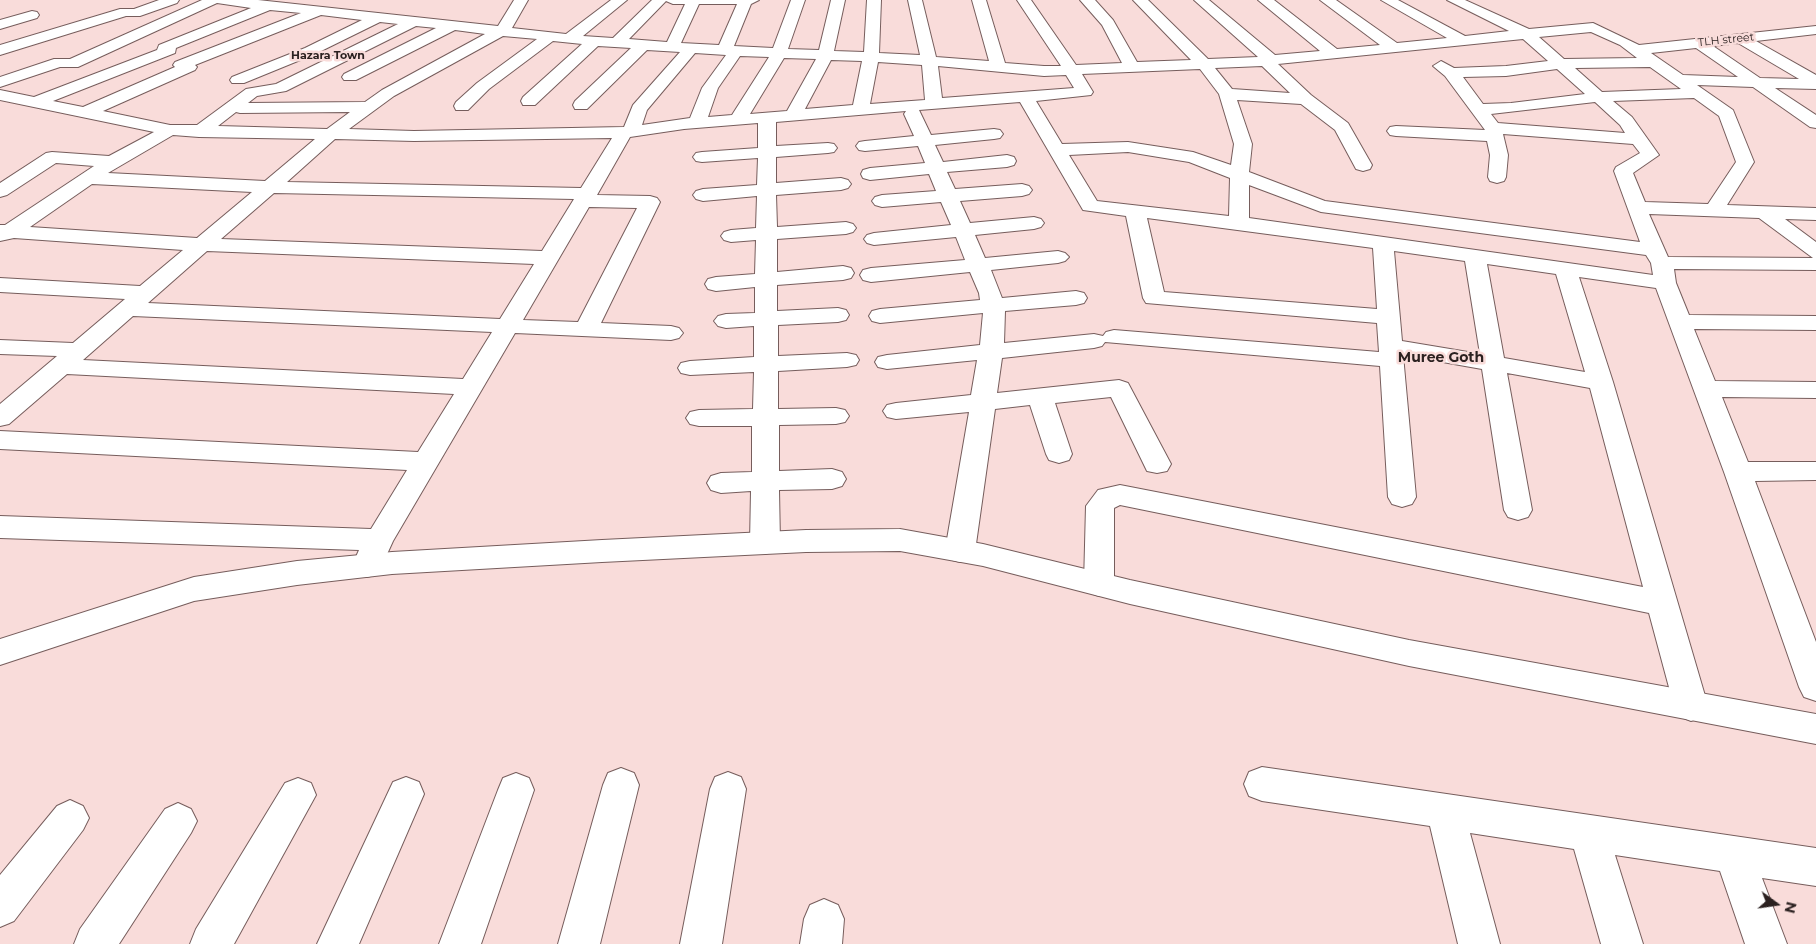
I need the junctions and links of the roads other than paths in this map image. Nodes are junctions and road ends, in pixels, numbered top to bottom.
1 (172, 0) edge
2 (213, 0) edge
3 (228, 0) edge
4 (521, 0) edge
5 (620, 0) edge
6 (660, 0) edge
7 (673, 0) edge
8 (746, 0) edge
9 (752, 0) edge
10 (798, 0) edge
11 (838, 0) edge
12 (874, 0) edge
13 (915, 0) edge
14 (979, 0) edge
15 (1024, 0) edge
16 (1087, 0) edge
17 (1140, 0) edge
18 (1201, 0) edge
19 (1264, 0) edge
20 (1327, 0) edge
21 (1388, 0) edge
22 (1454, 0) edge
23 (692, 2) junction
24 (42, 3) dead end
25 (271, 5) junction
26 (321, 11) junction
27 (358, 15) junction
28 (379, 17) junction
29 (415, 21) junction
30 (0, 25) edge
31 (454, 26) junction
32 (1816, 30) edge
33 (500, 31) junction
34 (20, 32) dead end
35 (314, 32) dead end
36 (1525, 33) junction
37 (1788, 33) junction
38 (551, 36) junction
39 (41, 38) junction
40 (570, 38) junction
41 (1740, 38) junction
42 (1462, 40) junction
43 (596, 41) junction
44 (616, 43) junction
45 (1699, 43) junction
46 (643, 44) junction
47 (1809, 44) dead end
48 (1414, 45) junction
49 (672, 46) junction
50 (691, 48) junction
51 (1394, 48) junction
52 (0, 50) edge
53 (1636, 50) junction
54 (216, 51) junction
55 (730, 51) junction
56 (779, 53) junction
57 (1334, 54) junction
58 (0, 56) edge
59 (825, 56) junction
60 (870, 57) junction
61 (929, 60) junction
62 (1269, 61) junction
63 (1653, 62) junction
64 (1204, 64) junction
65 (1560, 64) junction
66 (998, 66) junction
67 (1131, 66) junction
68 (268, 68) junction
69 (1073, 70) junction
70 (1451, 73) junction
71 (350, 77) dead end
72 (238, 80) dead end
73 (1680, 80) junction
74 (0, 82) edge
75 (1759, 82) junction
76 (1816, 83) edge
77 (1698, 93) junction
78 (1227, 94) junction
79 (0, 96) edge
80 (1025, 97) junction
81 (1598, 97) junction
82 (1305, 99) junction
83 (529, 101) dead end
84 (33, 103) junction
85 (581, 105) dead end
86 (462, 106) dead end
87 (368, 107) junction
88 (231, 108) junction
89 (923, 109) junction
90 (1480, 109) junction
91 (860, 110) junction
92 (84, 114) junction
93 (793, 115) junction
94 (767, 117) junction
95 (737, 120) junction
96 (697, 123) junction
97 (1816, 123) edge
98 (170, 130) junction
99 (1396, 131) dead end
100 (199, 132) junction
101 (628, 132) junction
102 (1494, 132) junction
103 (331, 134) junction
104 (994, 134) dead end
105 (1640, 139) junction
106 (925, 140) junction
107 (865, 146) dead end
108 (828, 148) dead end
109 (1056, 150) junction
110 (767, 153) junction
111 (702, 157) dead end
112 (1007, 161) dead end
113 (112, 162) junction
114 (1363, 166) dead end
115 (936, 168) junction
116 (870, 174) dead end
117 (1239, 177) junction
118 (1497, 177) dead end
119 (88, 178) junction
120 (841, 184) dead end
121 (271, 187) junction
122 (767, 190) junction
123 (1022, 190) dead end
124 (0, 191) edge
125 (703, 195) dead end
126 (948, 196) junction
127 (586, 198) junction
128 (882, 201) dead end
129 (1637, 208) junction
130 (1135, 211) junction
131 (1713, 212) junction
132 (1766, 214) junction
133 (1816, 214) edge
134 (1399, 216) junction
135 (1034, 223) dead end
136 (1239, 223) junction
137 (846, 228) dead end
138 (963, 230) junction
139 (3, 234) edge
140 (766, 234) junction
141 (731, 236) dead end
142 (874, 239) dead end
143 (204, 245) junction
144 (1395, 245) junction
145 (1816, 252) edge
146 (1058, 256) dead end
147 (1475, 256) junction
148 (549, 258) junction
149 (978, 264) junction
150 (1816, 264) edge
151 (1660, 266) junction
152 (1565, 269) junction
153 (843, 273) dead end
154 (870, 274) dead end
155 (766, 280) junction
156 (716, 284) dead end
157 (0, 285) edge
158 (145, 293) junction
159 (1076, 298) dead end
160 (993, 306) junction
161 (125, 310) junction
162 (838, 315) dead end
163 (880, 316) dead end
164 (1389, 317) junction
165 (766, 319) junction
166 (726, 321) dead end
167 (1680, 322) junction
168 (1816, 323) edge
169 (508, 324) junction
170 (586, 329) junction
171 (671, 333) dead end
172 (0, 347) edge
173 (991, 352) junction
174 (1391, 353) junction
175 (70, 358) junction
176 (847, 360) dead end
177 (887, 362) dead end
178 (1492, 362) junction
179 (766, 364) junction
180 (690, 368) dead end
181 (1601, 382) junction
182 (471, 387) junction
183 (1707, 389) junction
184 (1816, 390) edge
185 (1040, 396) junction
186 (983, 402) junction
187 (896, 411) dead end
188 (836, 416) dead end
189 (766, 417) junction
190 (0, 418) edge
191 (699, 418) dead end
192 (0, 440) edge
193 (1059, 454) dead end
194 (426, 462) junction
195 (1157, 464) dead end
196 (1816, 471) edge
197 (1738, 472) junction
198 (832, 478) dead end
199 (765, 481) junction
200 (721, 483) dead end
201 (1402, 498) dead end
202 (1518, 510) dead end
203 (0, 527) edge
204 (765, 543) junction
205 (960, 551) junction
206 (373, 553) junction
207 (1099, 584) junction
208 (1662, 603) junction
209 (0, 652) edge
210 (1816, 687) edge
211 (1691, 706) junction
212 (1816, 729) edge
213 (1262, 784) dead end
214 (621, 785) dead end
215 (728, 789) dead end
216 (516, 790) dead end
217 (406, 794) dead end
218 (298, 795) dead end
219 (1445, 811) junction
220 (70, 818) dead end
221 (178, 821) dead end
222 (1589, 833) junction
223 (1734, 855) junction
224 (1816, 867) edge
225 (0, 907) edge
226 (96, 944) edge
227 (211, 944) edge
228 (338, 944) edge
229 (460, 944) edge
230 (579, 944) edge
231 (701, 944) edge
232 (1479, 944) edge
233 (1622, 944) edge
234 (1766, 944) edge

1 - 39 street
2 - 74 street
3 - 25 street
4 - 33 street
5 - 40 street
6 - 44 street
7 - 23 street
8 - 9 street
8 - 23 street
8 - 55 street
10 - 56 street
11 - 59 street
12 - 60 street
13 - 61 street
14 - 66 street
15 - 69 street
16 - 67 street
17 - 64 street
18 - 62 street
19 - 57 street
20 - 51 street
21 - 42 street
22 - 36 street
23 - 49 street
24 - 30 street
25 - 26 street
25 - 84 street
26 - 27 street
26 - 54 street
27 - 28 street
27 - 35 street
28 - 29 street
28 - 68 street
29 - 31 street
29 - 88 street
31 - 33 street
31 - 71 street
32 - 37 street, TLH street
33 - 38 street
33 - 87 street
34 - 39 street
36 - 42 street
36 - 53 street
36 - 65 street
37 - 41 street, TLH street
37 - 47 street
38 - 40 street
38 - 86 street
39 - 52 street
40 - 43 street
41 - 45 street, TLH street
41 - 76 street
42 - 48 street
43 - 44 street
43 - 83 street
44 - 46 street
45 - 53 street, TLH street
45 - 75 street
46 - 49 street
46 - 85 street
48 - 51 street
48 - 70 street
49 - 50 street
50 - 55 street
50 - 101 street
51 - 57 street
52 - 58 street
53 - 63 street
54 - 68 street
54 - 92 street
55 - 56 street
55 - 96 street
56 - 59 street
56 - 95 street
57 - 62 street
59 - 60 street
59 - 93 street
60 - 61 street
60 - 91 street
61 - 66 street
61 - 89 street
62 - 64 street
62 - 82 street
63 - 65 street
63 - 73 street
64 - 67 street
64 - 78 street
65 - 70 street
65 - 81 street
66 - 69 street
67 - 69 street
68 - 72 street
69 - 80 street
70 - 90 street
73 - 75 street
73 - 77 street
75 - 76 street
75 - 97 street
77 - 81 street
77 - 131 street
78 - 82 street
78 - 117 street
79 - 84 street
80 - 89 street
80 - 109 street
81 - 90 street
81 - 105 street
82 - 114 street
84 - 92 street
87 - 88 street
87 - 103 street
88 - 100 street
89 - 91 street
89 - 106 street
90 - 102 street
91 - 93 street
92 - 98 street
93 - 94 street
94 - 95 street
94 - 110 street
95 - 96 street
96 - 101 street
98 - 100 street
98 - 113 street
99 - 102 street
100 - 103 street
101 - 103 street
101 - 127 street
102 - 105 street
102 - 118 street
103 - 121 street
104 - 106 street
105 - 129 street
106 - 107 street
106 - 115 street
108 - 110 street
109 - 117 street
109 - 130 street
110 - 111 street
110 - 122 street
112 - 115 street
113 - 119 street
113 - 124 street
115 - 116 street
115 - 126 street
117 - 134 street
117 - 136 street
119 - 121 street
119 - 139 street
120 - 122 street
121 - 127 street
121 - 143 street
122 - 125 street
122 - 140 street
123 - 126 street
126 - 128 street
126 - 138 street
127 - 148 street
127 - 170 street
129 - 131 street
129 - 151 street
130 - 136 street
130 - 164 street
131 - 132 street
132 - 133 street
132 - 145 street
134 - 144 street
134 - 151 street
135 - 138 street
136 - 144 street
137 - 140 street
138 - 142 street
138 - 149 street
139 - 143 street
140 - 141 street
140 - 155 street
143 - 148 street
143 - 158 street
144 - 147 street
144 - 164 street
146 - 149 street
147 - 152 street
147 - 178 street
148 - 169 street
149 - 154 street
149 - 160 street
150 - 151 street
151 - 152 street
151 - 167 street
152 - 181 street
153 - 155 street
155 - 156 street
155 - 165 street
157 - 158 street
158 - 161 street
159 - 160 street
160 - 163 street
160 - 173 street
161 - 169 street
161 - 175 street
162 - 165 street
164 - 174 street
165 - 166 street
165 - 179 street
167 - 168 street
167 - 183 street
169 - 170 street
169 - 182 street
170 - 171 street
172 - 175 street
173 - 174 street
173 - 177 street
173 - 186 street
174 - 178 street
174 - 201 street
175 - 182 street
175 - 190 street
176 - 179 street
178 - 181 street
178 - 202 street
179 - 180 street
179 - 189 street
181 - 208 street
182 - 194 street
183 - 184 street
183 - 197 street
185 - 186 street
185 - 193 street
185 - 195 street
186 - 187 street
186 - 205 street
188 - 189 street
189 - 191 street
189 - 199 street
192 - 194 street
194 - 206 street
196 - 197 street
197 - 210 street
198 - 199 street
199 - 200 street
199 - 204 street
203 - 206 street
204 - 205 street
204 - 206 street
205 - 207 street
206 - 209 street
207 - 208 street
207 - 211 street
208 - 211 street
211 - 212 street
213 - 219 street
214 - 230 street
215 - 231 street
216 - 229 street
217 - 228 street
218 - 227 street
219 - 222 street
219 - 232 street
220 - 225 street
221 - 226 street
222 - 223 street
222 - 233 street
223 - 224 street
223 - 234 street

